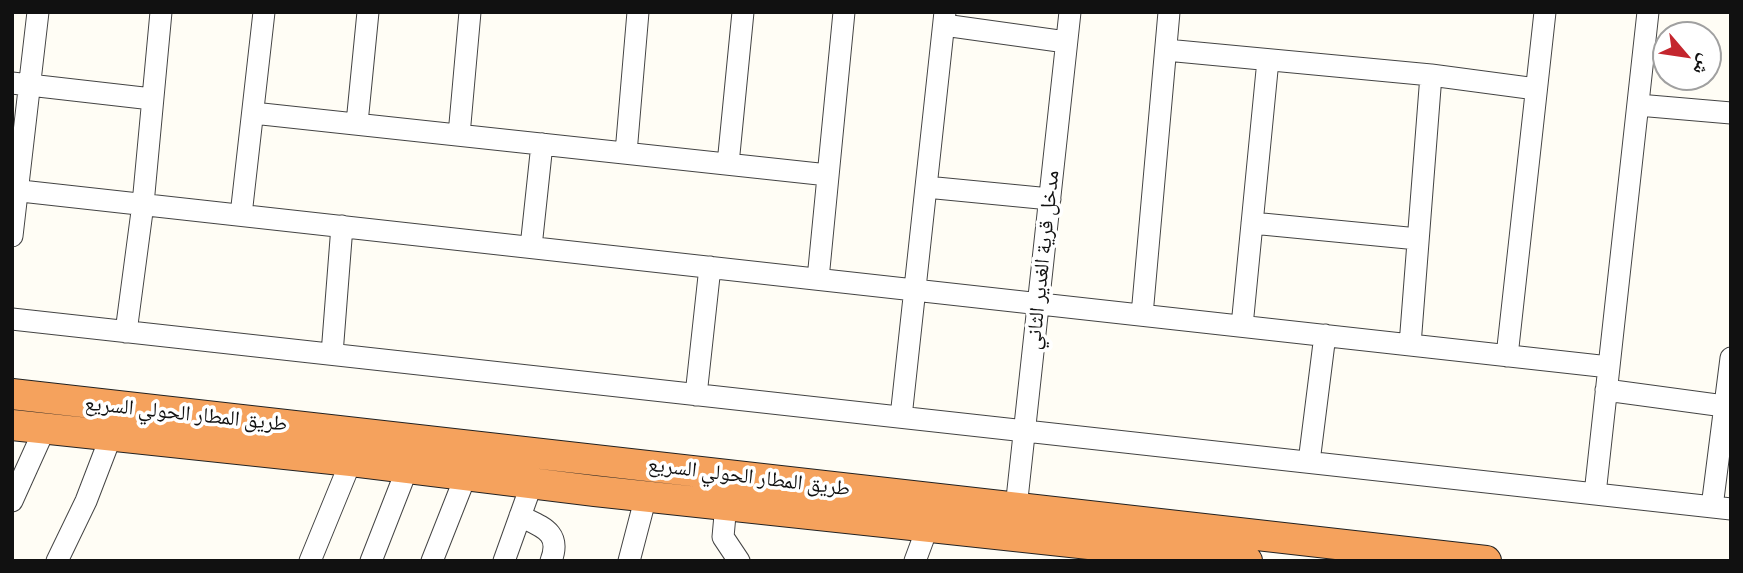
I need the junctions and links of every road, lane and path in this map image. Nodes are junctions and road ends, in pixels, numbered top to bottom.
1 (38, 12) edge
2 (161, 12) edge
3 (264, 12) edge
4 (368, 12) edge
5 (470, 12) edge
6 (638, 12) edge
7 (743, 12) edge
8 (844, 12) edge
9 (1070, 12) edge
10 (1169, 12) edge
11 (1545, 12) edge
12 (1648, 12) edge
13 (944, 19) edge
14 (1066, 42) junction
15 (1166, 50) junction
16 (1268, 60) junction
17 (1431, 75) junction
18 (21, 84) edge
19 (1536, 89) junction
20 (152, 99) junction
21 (1638, 106) junction
22 (253, 113) junction
23 (1731, 113) edge
24 (357, 123) junction
25 (459, 135) junction
26 (541, 144) junction
27 (626, 153) junction
28 (728, 164) junction
29 (828, 175) junction
30 (926, 187) junction
31 (15, 190) edge
32 (1050, 199) junction
33 (143, 204) junction
34 (241, 215) junction
35 (1252, 223) junction
36 (342, 226) junction
37 (12, 236) edge
38 (1418, 239) junction
39 (531, 247) junction
40 (710, 267) junction
41 (818, 279) junction
42 (915, 290) junction
43 (1038, 304) junction
44 (1142, 315) junction
45 (12, 319) edge
46 (1242, 326) junction
47 (125, 332) junction
48 (1325, 335) junction
49 (1410, 345) junction
50 (332, 355) junction
51 (1507, 356) junction
52 (1731, 358) edge
53 (1609, 367) junction
54 (1606, 390) junction
55 (1727, 392) edge
56 (12, 394) edge
57 (696, 395) junction
58 (901, 417) junction
59 (12, 425) edge
60 (45, 428) junction
61 (1025, 431) junction
62 (111, 436) junction
63 (600, 460) junction
64 (351, 461) junction
65 (1309, 462) junction
66 (666, 467) junction
67 (407, 469) junction
68 (466, 475) junction
69 (532, 482) junction
70 (595, 492) junction
71 (1595, 494) junction
72 (654, 497) junction
73 (12, 501) edge
74 (726, 504) junction
75 (1016, 508) junction
76 (1721, 508) edge
77 (520, 516) junction
78 (928, 526) junction
79 (1163, 556) edge
80 (57, 561) edge
81 (310, 561) edge
82 (371, 561) edge
83 (432, 561) edge
84 (504, 561) edge
85 (551, 561) edge
86 (629, 561) edge
87 (739, 561) edge
88 (915, 561) edge
89 (1244, 561) edge
90 (1486, 561) edge

1 - 18 street
2 - 20 street
3 - 22 street
4 - 24 street
5 - 25 street
6 - 27 street
7 - 28 street
8 - 29 street
9 - 14 street, مدخل قرية الغدير الثاني
10 - 15 street
11 - 19 street
12 - 21 street
13 - 14 street
13 - 30 street
14 - 32 street, مدخل قرية الغدير الثاني
15 - 16 street
15 - 44 street
16 - 17 street
16 - 35 street
17 - 19 street
17 - 38 street
18 - 20 street
18 - 31 street
19 - 51 street
20 - 33 street
21 - 23 street
21 - 53 street
22 - 24 street
22 - 34 street
24 - 25 street
25 - 26 street
26 - 27 street
26 - 39 street
27 - 28 street
28 - 29 street
29 - 41 street
30 - 32 street
30 - 42 street
31 - 33 street
31 - 37 street
32 - 43 street, مدخل قرية الغدير الثاني
33 - 34 street
33 - 47 street
34 - 36 street
35 - 38 street
35 - 46 street
36 - 39 street
36 - 50 street
38 - 49 street
39 - 40 street
40 - 41 street
40 - 57 street
41 - 42 street
42 - 43 street
42 - 58 street
43 - 44 street
43 - 61 street, مدخل قرية الغدير الثاني
44 - 46 street
45 - 47 street
46 - 48 street
47 - 50 street
48 - 49 street
48 - 65 street
49 - 51 street
50 - 57 street
51 - 53 street
52 - 55 street
53 - 54 street
54 - 55 street
54 - 71 street
55 - 76 street
56 - 63 highway, طريق المطار الحولي السريع
57 - 58 street
58 - 61 street
59 - 60 highway, طريق المطار الحولي السريع
60 - 62 highway, طريق المطار الحولي السريع
60 - 73 street
61 - 65 street
61 - 75 street, مدخل قرية الغدير الثاني
62 - 64 highway, طريق المطار الحولي السريع
62 - 80 street
63 - 66 highway, طريق المطار الحولي السريع
63 - 70 highway
64 - 67 highway, طريق المطار الحولي السريع
64 - 81 street
65 - 71 street
66 - 72 highway
66 - 75 highway, طريق المطار الحولي السريع
67 - 68 highway, طريق المطار الحولي السريع
67 - 82 street
68 - 69 highway, طريق المطار الحولي السريع
68 - 83 street
69 - 70 highway, طريق المطار الحولي السريع
69 - 77 street
70 - 72 highway, طريق المطار الحولي السريع
71 - 76 street
72 - 74 highway, طريق المطار الحولي السريع
72 - 86 street
74 - 78 highway, طريق المطار الحولي السريع
74 - 87 street
75 - 90 highway, طريق المطار الحولي السريع
77 - 84 street
77 - 85 street
78 - 79 highway, طريق المطار الحولي السريع
78 - 88 street
79 - 89 highway, طريق المطار الحولي السريع

